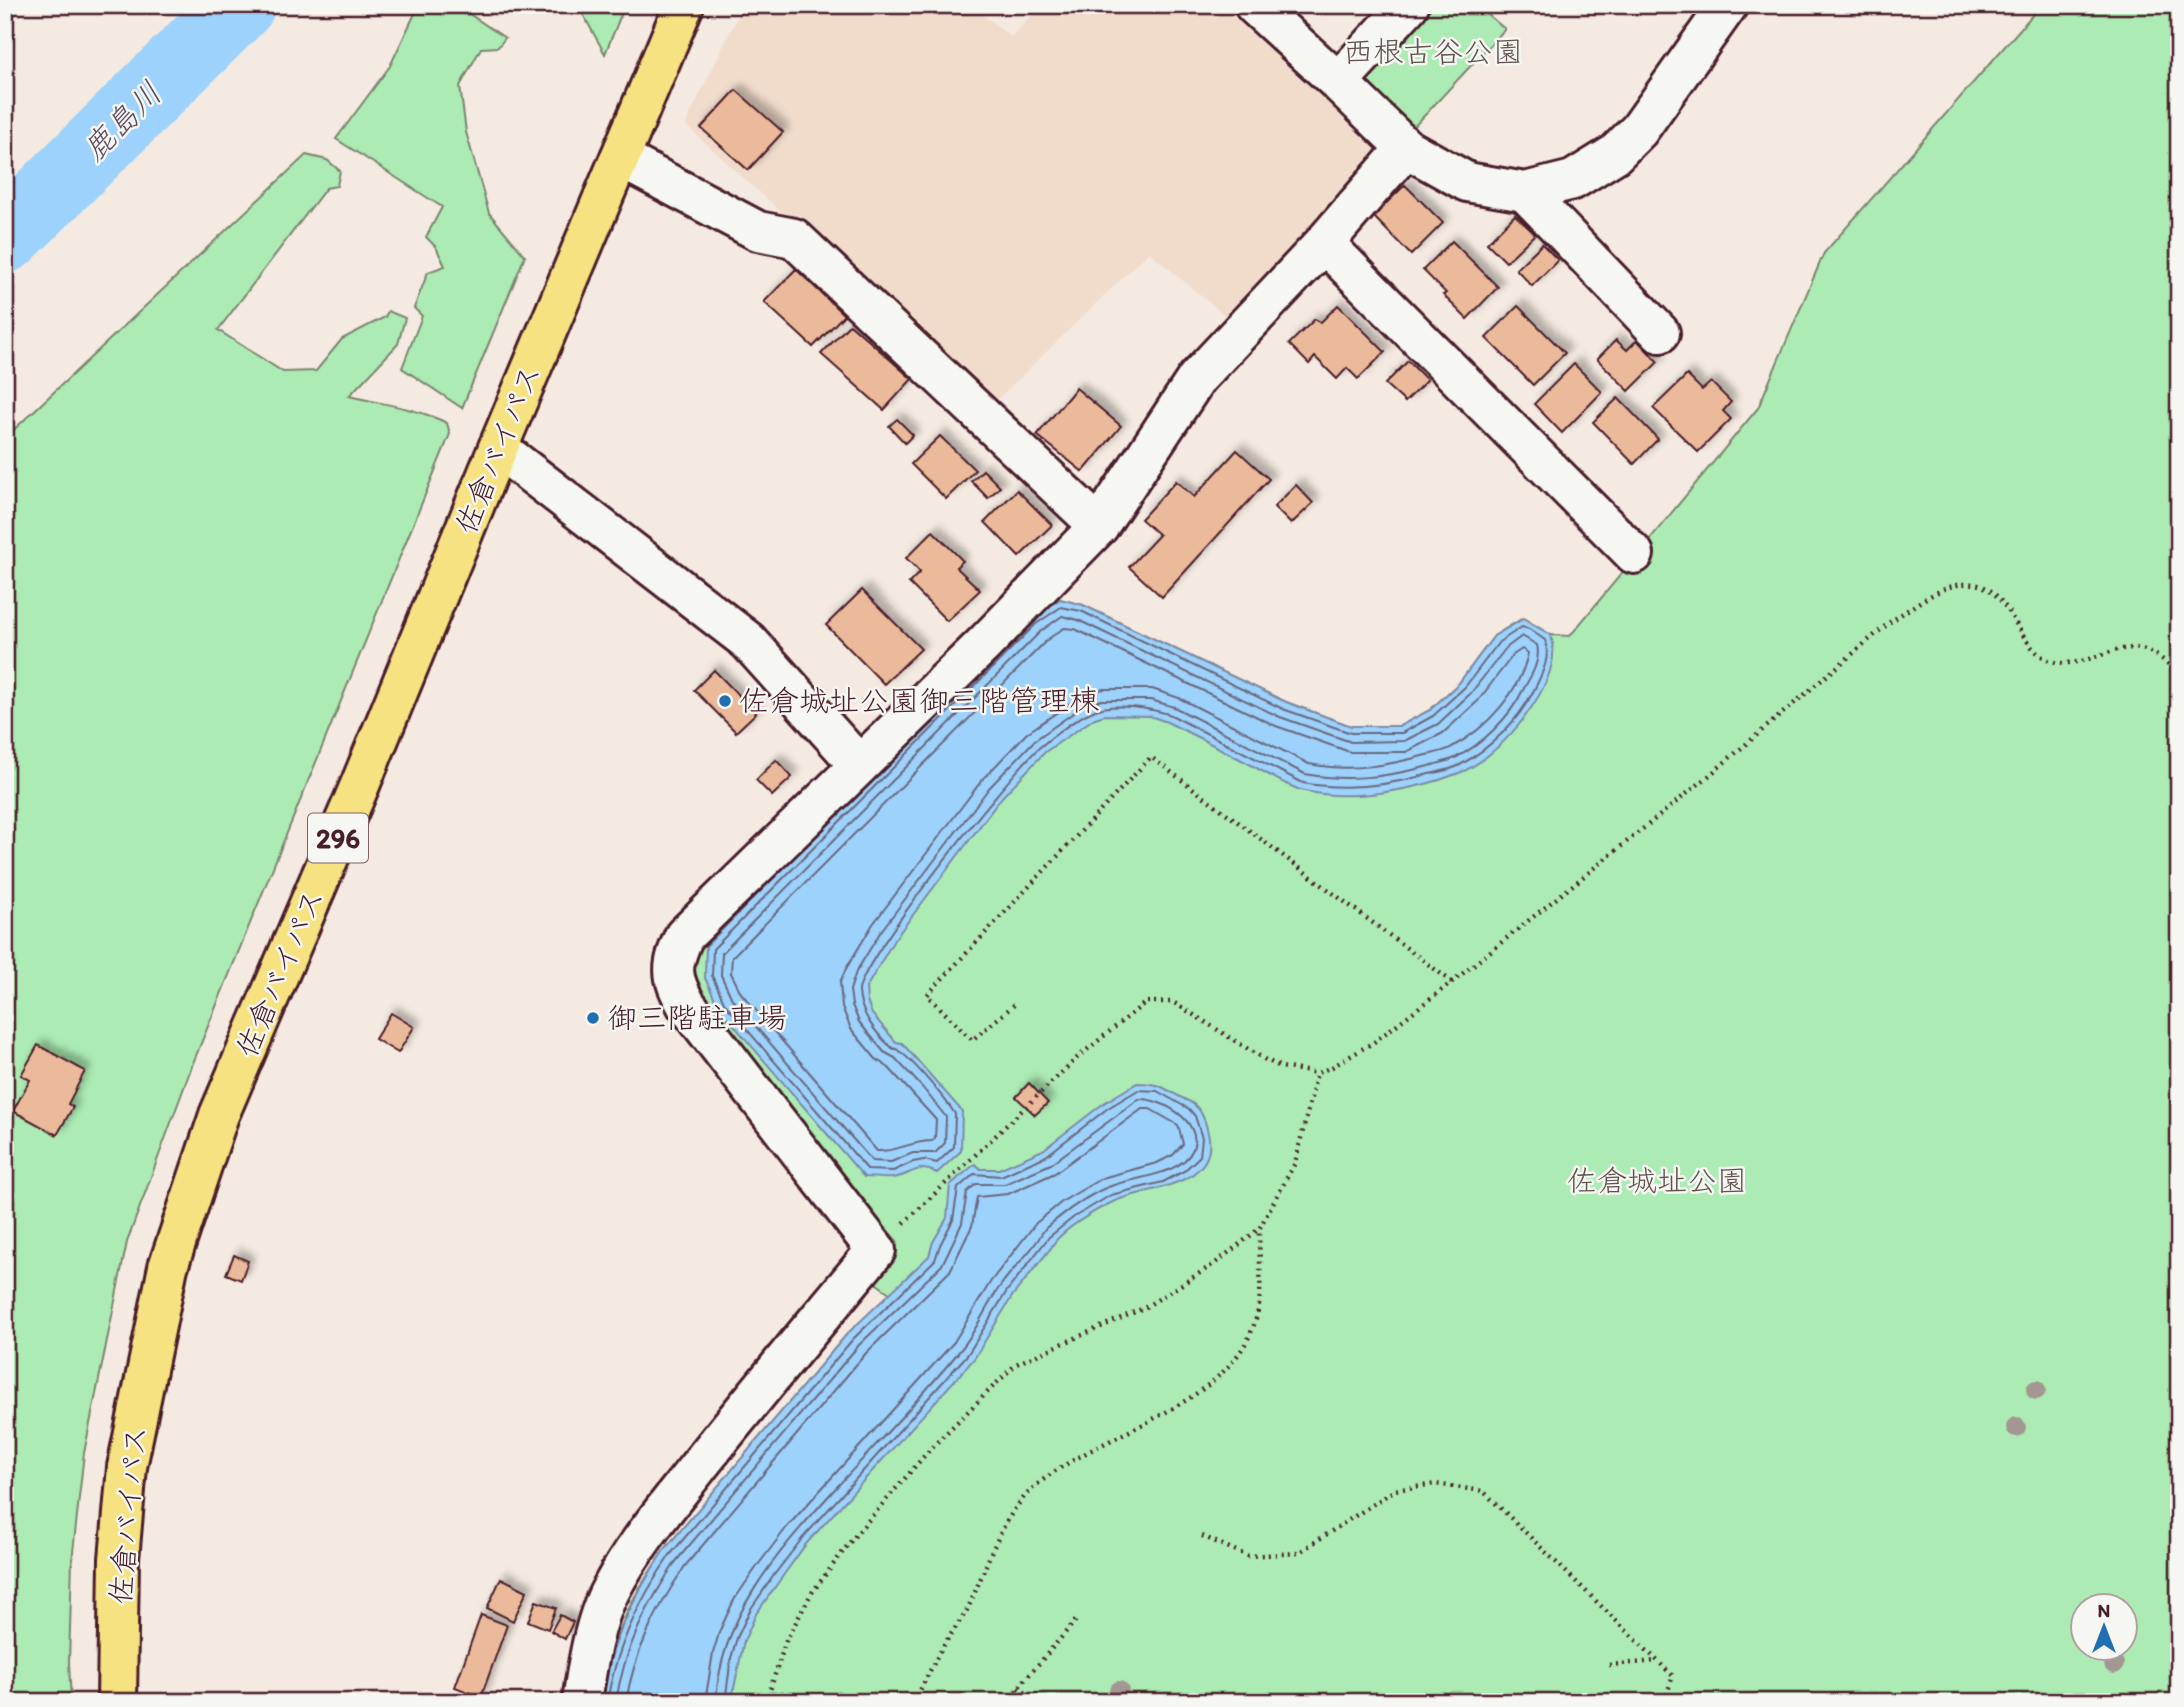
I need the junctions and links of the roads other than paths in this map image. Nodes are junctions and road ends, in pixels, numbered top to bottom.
1 (684, 5) edge
2 (1254, 5) edge
3 (1409, 5) edge
4 (1728, 5) edge
5 (1338, 82) junction
6 (1405, 148) junction
7 (620, 158) junction
8 (1525, 191) junction
9 (1324, 243) junction
10 (1660, 333) dead end
11 (498, 448) junction
12 (1098, 526) junction
13 (1634, 554) dead end
14 (859, 765) junction
15 (117, 1702) edge
16 (582, 1702) edge

1 - 7 highway, 佐倉バイパス / 296
2 - 5 street
3 - 5 street
4 - 8 street
5 - 6 street
6 - 8 street
6 - 9 street
7 - 11 highway, 佐倉バイパス / 296
7 - 12 street
8 - 10 street
9 - 12 street
9 - 13 street
11 - 14 street
11 - 15 highway, 佐倉バイパス / 296
12 - 14 street
14 - 16 street

